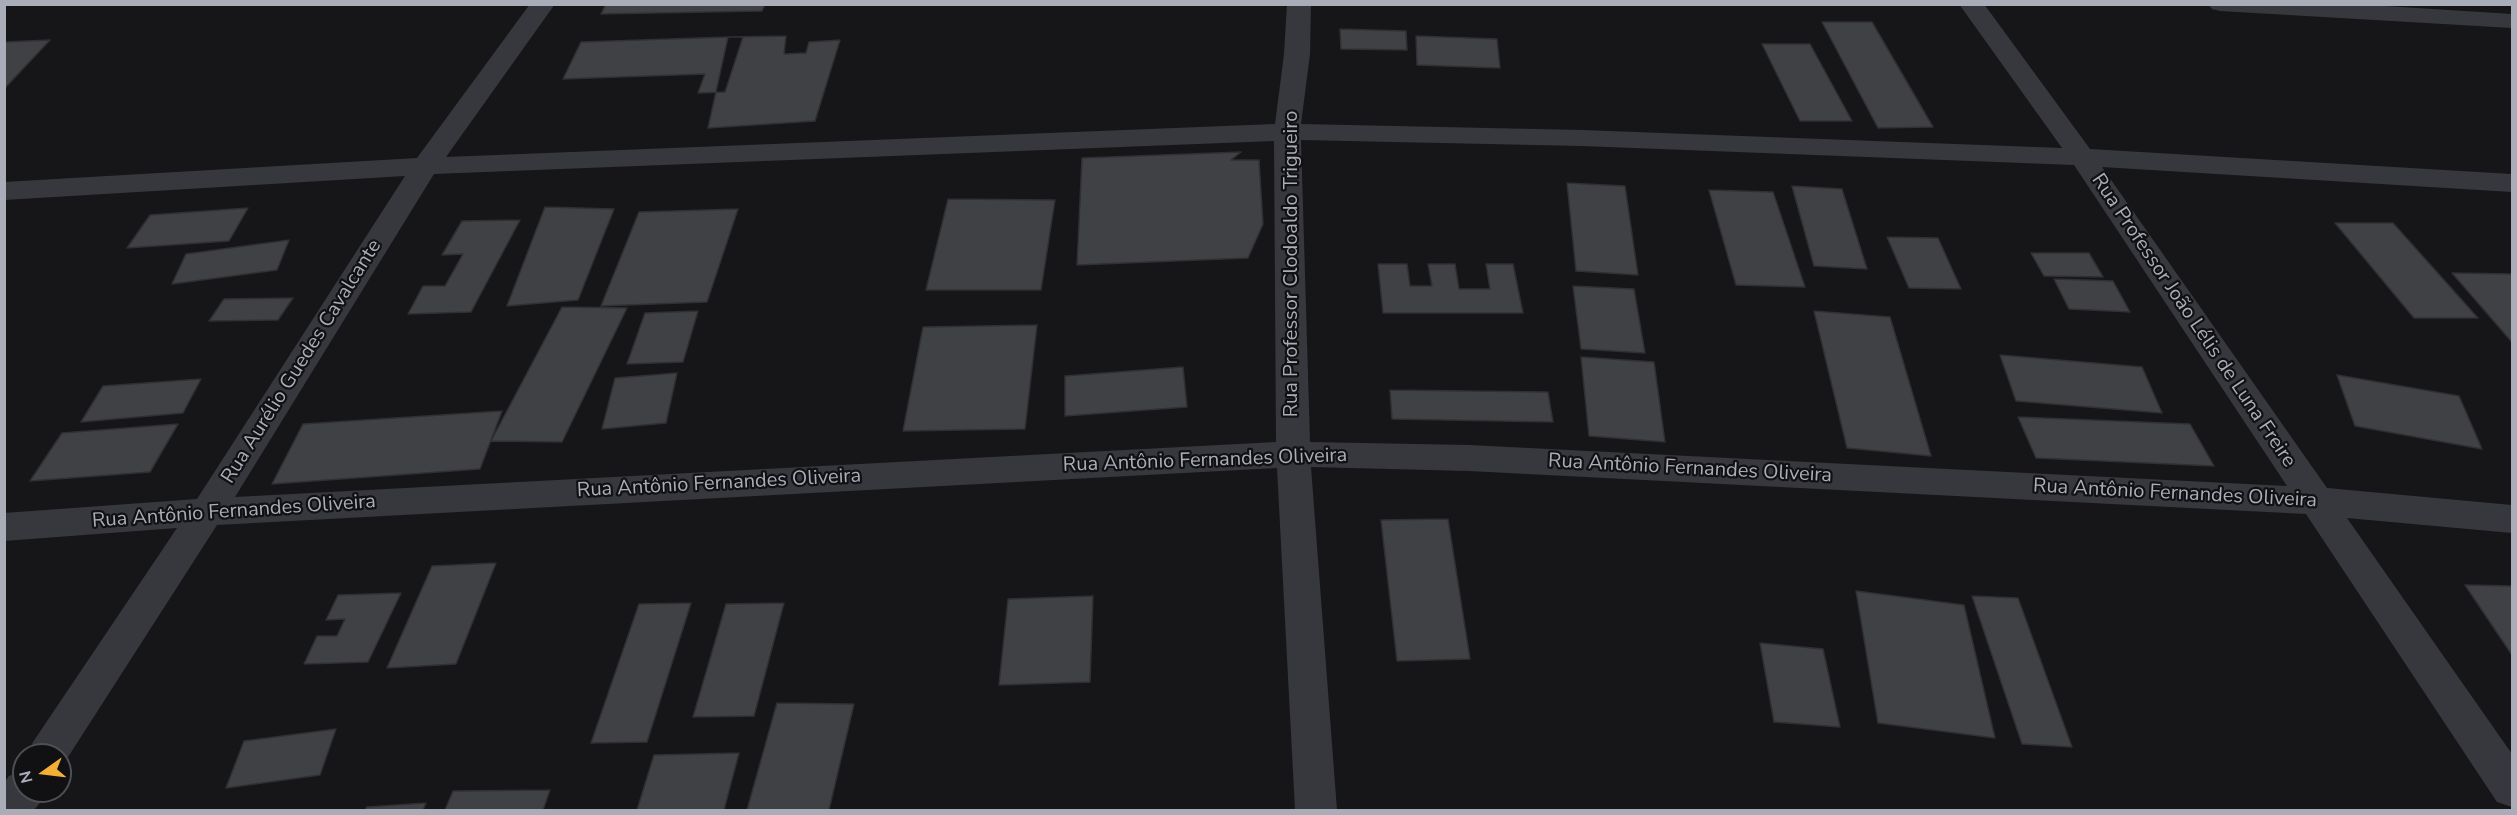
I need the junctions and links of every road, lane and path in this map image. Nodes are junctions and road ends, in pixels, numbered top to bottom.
1 (543, 4) edge
2 (1299, 4) edge
3 (1971, 4) edge
4 (2220, 4) edge
5 (2512, 21) edge
6 (1287, 132) junction
7 (2082, 157) junction
8 (425, 166) junction
9 (2512, 183) edge
10 (4, 192) edge
11 (1293, 454) junction
12 (2315, 501) junction
13 (207, 512) junction
14 (2512, 519) edge
15 (4, 527) edge
16 (55, 743) edge
17 (2512, 789) edge
18 (1316, 810) edge

1 - 8 street, Rua Aurélio Guedes Cavalcante
2 - 6 street, Rua Professor Clodoaldo Trigueiro
3 - 7 street, Rua Professor João Lélis de Luna Freire
4 - 5 street
6 - 7 street
6 - 8 street
6 - 11 street, Rua Professor Clodoaldo Trigueiro
7 - 9 street
7 - 12 street, Rua Professor João Lélis de Luna Freire
8 - 10 street
8 - 13 street, Rua Aurélio Guedes Cavalcante
11 - 12 street, Rua Antônio Fernandes Oliveira
11 - 13 street, Rua Antônio Fernandes Oliveira
11 - 18 street, Rua Professor Clodoaldo Trigueiro
12 - 14 street, Rua Antônio Fernandes Oliveira
12 - 17 street, Rua Professor João Lélis de Luna Freire
13 - 15 street, Rua Antônio Fernandes Oliveira
13 - 16 street, Rua Aurélio Guedes Cavalcante

